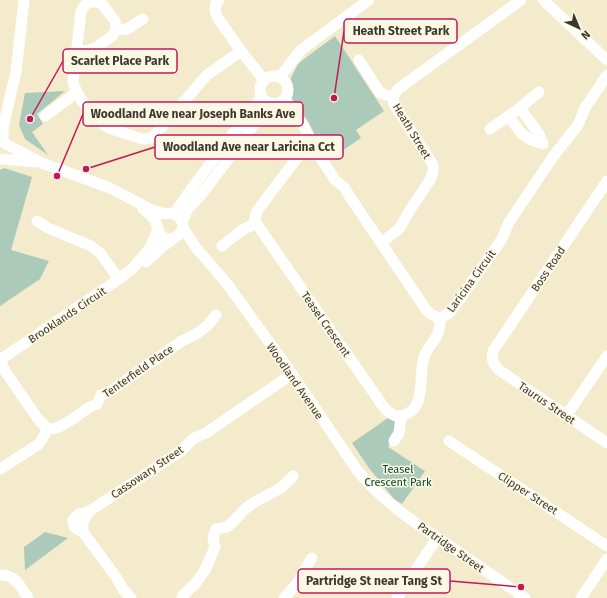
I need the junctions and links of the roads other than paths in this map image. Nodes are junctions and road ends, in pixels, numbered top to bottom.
1 (24, 0) edge
2 (92, 0) edge
3 (369, 0) edge
4 (521, 0) edge
5 (543, 0) edge
6 (216, 1) edge
7 (142, 19) dead end
8 (116, 30) junction
9 (241, 51) junction
10 (76, 52) junction
11 (359, 60) dead end
12 (607, 60) edge
13 (607, 75) edge
14 (280, 77) junction
15 (264, 80) junction
16 (539, 92) dead end
17 (76, 93) junction
18 (393, 97) junction
19 (284, 100) junction
20 (9, 101) junction
21 (266, 101) junction
22 (520, 108) junction
23 (0, 113) edge
24 (45, 116) dead end
25 (509, 117) junction
26 (490, 129) dead end
27 (2, 140) edge
28 (543, 144) junction
29 (313, 146) junction
30 (555, 154) junction
31 (0, 156) edge
32 (0, 159) edge
33 (42, 163) junction
34 (607, 181) edge
35 (134, 200) junction
36 (176, 219) junction
37 (37, 220) dead end
38 (256, 223) junction
39 (157, 229) junction
40 (173, 239) junction
41 (381, 243) junction
42 (222, 246) dead end
43 (196, 249) junction
44 (133, 268) junction
45 (118, 279) junction
46 (216, 315) dead end
47 (440, 318) junction
48 (607, 356) edge
49 (491, 359) joint
50 (0, 360) edge
51 (292, 374) junction
52 (401, 416) junction
53 (566, 416) junction
54 (48, 429) junction
55 (394, 441) dead end
56 (449, 441) dead end
57 (607, 443) edge
58 (0, 468) edge
59 (293, 476) dead end
60 (397, 510) joint
61 (438, 538) junction
62 (607, 546) edge
63 (312, 558) dead end
64 (607, 559) edge
65 (0, 571) edge
66 (0, 575) edge
67 (15, 580) junction
68 (28, 598) edge
69 (131, 598) edge
70 (182, 598) edge
71 (284, 598) edge
72 (397, 598) edge
73 (525, 598) edge
74 (581, 598) edge

1 - 20 street
2 - 8 street
2 - 10 street
3 - 14 street
4 - 18 street, Heath Street
5 - 12 street
6 - 9 street
7 - 8 street
8 - 10 street
9 - 15 street
9 - 17 street
10 - 17 street
11 - 18 street, Heath Street
13 - 30 street, Laricina Circuit
14 - 15 street
14 - 19 street
15 - 21 street
16 - 22 street
17 - 24 street
18 - 41 street, Heath Street
19 - 21 street
19 - 29 street, Laricina Circuit
20 - 23 street
20 - 27 street
21 - 36 street
22 - 25 street
22 - 28 street
25 - 26 street
25 - 28 street
27 - 31 street
27 - 33 street, Woodland Avenue
28 - 30 street
29 - 38 street
29 - 41 street, Laricina Circuit
30 - 47 street, Laricina Circuit
32 - 33 street, Woodland Avenue
33 - 35 street, Woodland Avenue
34 - 49 street, Boss Road
35 - 36 street, Woodland Avenue
35 - 39 street, Woodland Avenue
36 - 39 street
36 - 40 street
36 - 43 street, Woodland Avenue
37 - 45 street
38 - 42 street
38 - 52 street, Teasel Crescent
39 - 40 street, Woodland Avenue
39 - 44 street, Brooklands Circuit
40 - 43 street, Woodland Avenue
40 - 44 street, Brooklands Circuit
41 - 47 street, Laricina Circuit
43 - 51 street, Woodland Avenue
44 - 45 street, Brooklands Circuit
45 - 50 street, Brooklands Circuit
46 - 54 street, Tenterfield Place
47 - 52 street
48 - 53 street
49 - 53 street, Taurus Street
50 - 54 street
51 - 60 street, Woodland Avenue
51 - 69 street, Cassowary Street
52 - 55 street
53 - 57 street, Taurus Street
54 - 58 street
56 - 62 street, Clipper Street
59 - 70 street
60 - 61 street, Partridge Street
61 - 72 street
61 - 73 street, Partridge Street
63 - 71 street
64 - 74 street
65 - 67 street
66 - 67 street
67 - 68 street

